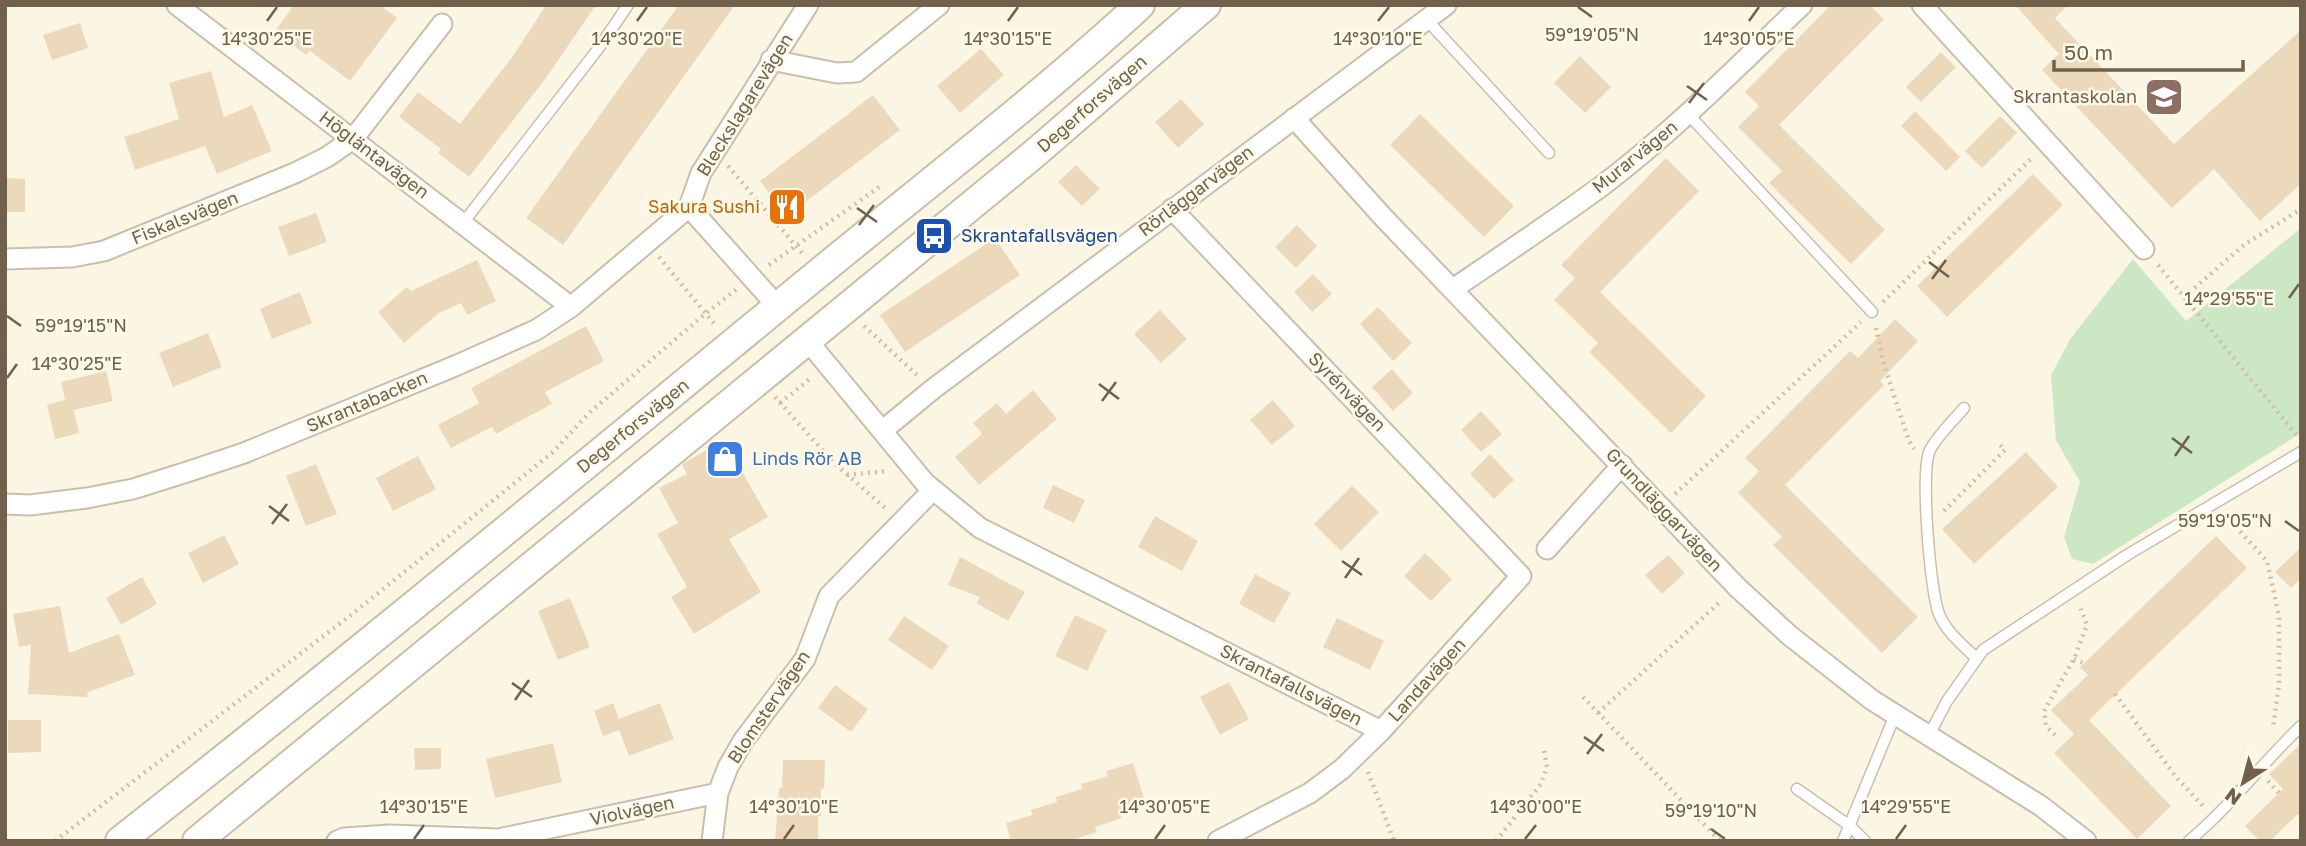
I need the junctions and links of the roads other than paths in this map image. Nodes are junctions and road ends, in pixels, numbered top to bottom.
1 (177, 5) edge
2 (628, 5) edge
3 (808, 5) edge
4 (939, 5) edge
5 (1140, 5) edge
6 (1206, 5) edge
7 (1447, 5) edge
8 (1802, 5) edge
9 (1922, 5) edge
10 (1427, 20) junction
11 (442, 24) dead end
12 (771, 60) junction
13 (1688, 114) junction
14 (1294, 118) junction
15 (353, 139) junction
16 (1549, 153) dead end
17 (689, 207) junction
18 (1172, 209) junction
19 (463, 223) junction
20 (2144, 248) road end
21 (5, 259) edge
22 (1453, 289) junction
23 (571, 307) junction
24 (778, 307) junction
25 (1872, 312) road end
26 (807, 340) junction
27 (1964, 408) dead end
28 (882, 431) junction
29 (2301, 452) edge
30 (1622, 465) junction
31 (933, 490) junction
32 (5, 503) edge
33 (1546, 549) dead end
34 (1521, 576) joint
35 (1977, 659) junction
36 (1895, 715) junction
37 (2301, 726) edge
38 (1381, 731) junction
39 (1929, 735) junction
40 (1797, 789) dead end
41 (718, 793) junction
42 (1850, 826) junction
43 (120, 841) edge
44 (197, 841) edge
45 (337, 841) edge
46 (712, 841) edge
47 (1218, 841) edge
48 (1843, 841) edge
49 (1865, 841) edge
50 (2085, 841) edge
51 (2189, 841) edge

1 - 15 street, Högläntavägen
2 - 19 lane
3 - 12 street, Bleckslagarevägen
4 - 12 street
5 - 24 main road, Degerforsvägen
6 - 26 main road, Degerforsvägen
7 - 10 street, Rörläggarvägen
8 - 13 street, Murarvägen
9 - 20 street
10 - 14 street, Rörläggarvägen
10 - 16 lane
11 - 15 street, Fiskalsvägen
12 - 17 street, Bleckslagarevägen
13 - 22 street, Murarvägen
13 - 25 lane
14 - 18 street, Rörläggarvägen
14 - 22 street, Grundläggarvägen
15 - 19 street, Högläntavägen
15 - 21 street, Fiskalsvägen
17 - 23 street, Skrantabacken
17 - 24 street
18 - 28 street, Rörläggarvägen
18 - 34 street, Syrénvägen
19 - 23 street, Högläntavägen
22 - 30 street, Grundläggarvägen
23 - 32 street, Skrantabacken
24 - 26 main road
24 - 43 main road, Degerforsvägen
26 - 28 street, Skrantafallsvägen
26 - 44 main road, Degerforsvägen
27 - 35 lane
28 - 31 street, Skrantafallsvägen
29 - 35 lane
30 - 33 street
30 - 36 street, Grundläggarvägen
31 - 38 street, Skrantafallsvägen
31 - 41 street, Blomstervägen
34 - 38 street, Landavägen
35 - 39 lane
36 - 39 street, Grundläggarvägen
36 - 42 lane
37 - 51 lane
38 - 47 street, Landavägen
39 - 50 street, Grundläggarvägen
40 - 42 lane
41 - 45 street, Violvägen
41 - 46 street, Blomstervägen
42 - 48 lane
42 - 49 lane

